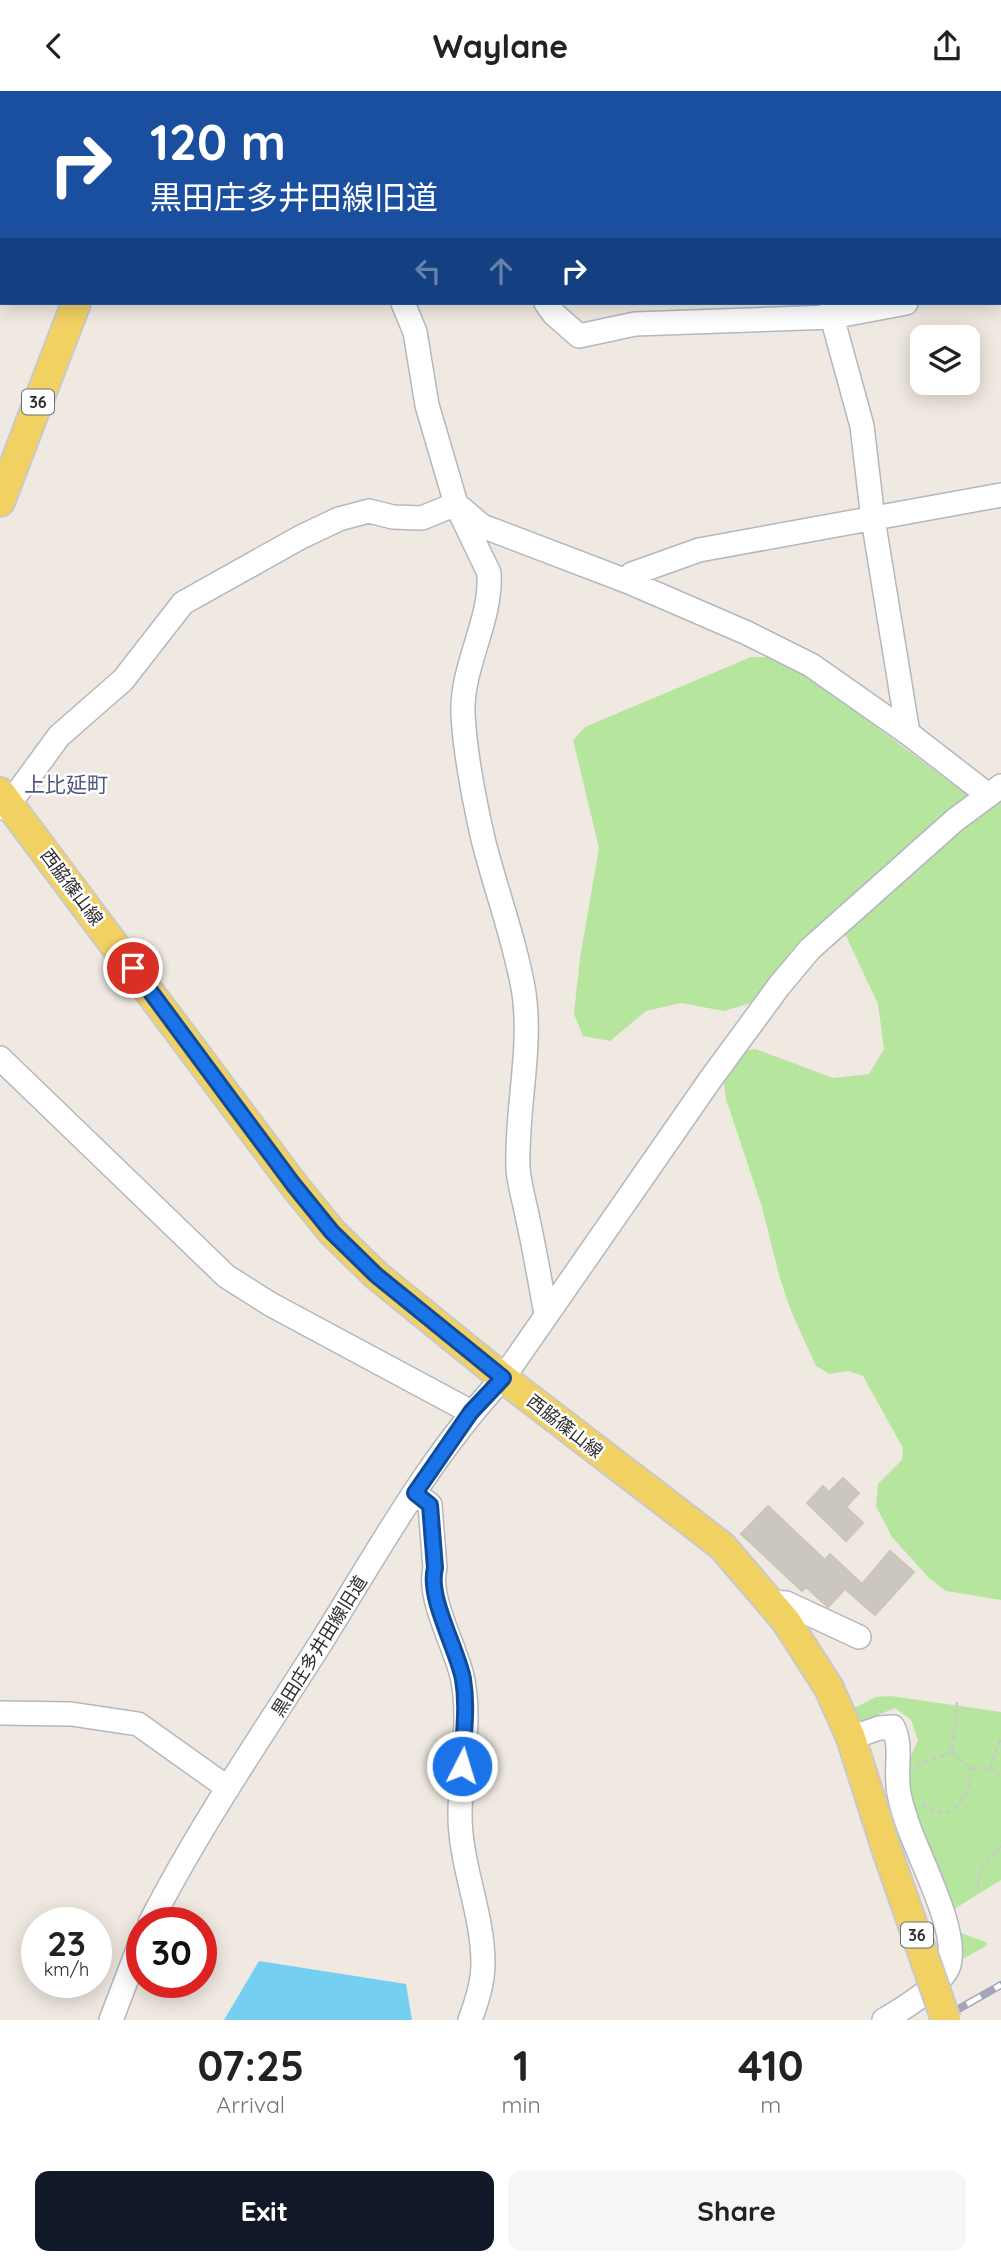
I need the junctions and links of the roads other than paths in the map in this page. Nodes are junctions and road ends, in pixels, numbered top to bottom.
1 (75, 305) edge
2 (404, 305) edge
3 (547, 305) edge
4 (885, 305) edge
5 (832, 310) edge
6 (1001, 495) edge
7 (0, 502) edge
8 (456, 504) junction
9 (873, 519) junction
10 (629, 582) junction
11 (908, 733) junction
12 (995, 791) edge
13 (3, 801) edge
14 (0, 1058) edge
15 (546, 1314) junction
16 (503, 1378) junction
17 (471, 1412) junction
18 (415, 1493) junction
19 (771, 1602) junction
20 (859, 1637) dead end
21 (0, 1713) edge
22 (851, 1738) junction
23 (228, 1788) junction
24 (158, 1907) edge
25 (126, 1983) edge
26 (113, 2018) edge
27 (470, 2020) edge
28 (884, 2020) edge
29 (946, 2020) edge

1 - 7 main road, 36
2 - 8 street
3 - 5 street
4 - 5 street
5 - 9 street
6 - 9 street
8 - 10 street
8 - 13 street
8 - 15 street
9 - 10 street
9 - 11 street
10 - 11 street
11 - 12 street
12 - 15 street, 黒田庄多井田線旧道
13 - 16 main road, 西脇篠山線 / 36
14 - 17 street
15 - 16 street, 黒田庄多井田線旧道
16 - 17 street, 黒田庄多井田線旧道
16 - 19 main road, 西脇篠山線 / 36
17 - 18 street, 黒田庄多井田線旧道
18 - 23 street, 黒田庄多井田線旧道
18 - 27 street
19 - 20 street
19 - 22 main road, 西脇篠山線 / 36
21 - 23 street
22 - 28 street
22 - 29 main road, 西脇篠山線 / 36, bridge
23 - 24 street, 黒田庄多井田線旧道
25 - 26 street

